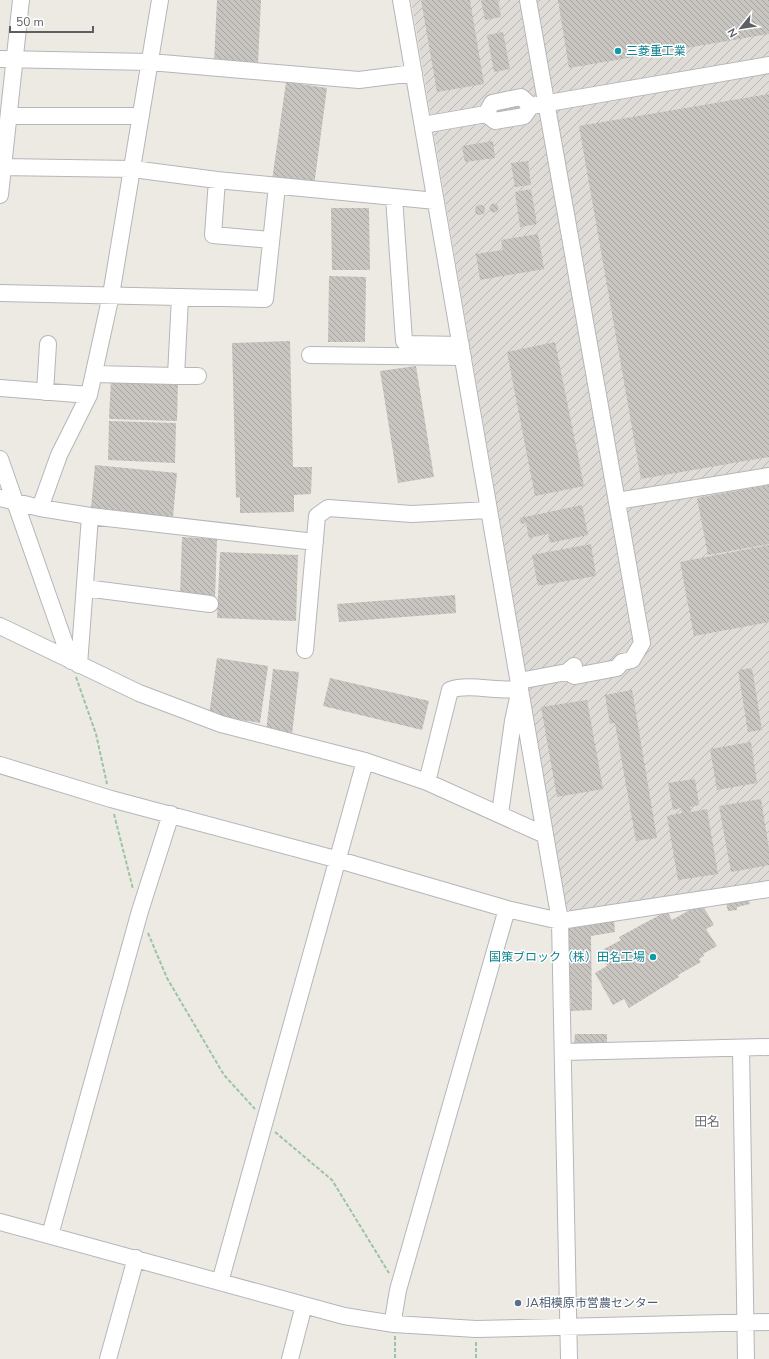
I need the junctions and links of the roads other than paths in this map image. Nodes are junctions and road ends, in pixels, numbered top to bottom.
1 (21, 0) edge
2 (160, 0) edge
3 (401, 0) edge
4 (528, 0) edge
5 (7, 59) edge
6 (150, 62) junction
7 (769, 65) edge
8 (414, 74) junction
9 (538, 105) junction
10 (9, 116) junction
11 (141, 116) junction
12 (423, 125) junction
13 (2, 167) edge
14 (133, 169) junction
15 (217, 180) junction
16 (277, 186) junction
17 (0, 195) edge
18 (394, 197) junction
19 (436, 201) junction
20 (271, 240) junction
21 (0, 293) edge
22 (111, 295) junction
23 (180, 297) junction
24 (48, 344) dead end
25 (462, 351) junction
26 (310, 355) dead end
27 (94, 374) junction
28 (176, 376) junction
29 (198, 376) dead end
30 (0, 388) edge
31 (45, 392) junction
32 (89, 395) junction
33 (0, 458) edge
34 (769, 476) edge
35 (7, 500) edge
36 (617, 501) junction
37 (40, 508) junction
38 (489, 510) junction
39 (90, 516) junction
40 (315, 542) junction
41 (85, 588) junction
42 (210, 604) dead end
43 (0, 626) edge
44 (305, 650) dead end
45 (75, 663) junction
46 (519, 685) junction
47 (365, 761) junction
48 (1, 770) edge
49 (427, 782) junction
50 (171, 814) junction
51 (500, 814) junction
52 (546, 835) junction
53 (339, 860) junction
54 (769, 889) edge
55 (506, 909) junction
56 (560, 921) junction
57 (769, 1047) edge
58 (741, 1048) junction
59 (563, 1052) junction
60 (0, 1222) edge
61 (50, 1235) junction
62 (136, 1258) junction
63 (220, 1282) junction
64 (304, 1305) junction
65 (745, 1322) junction
66 (769, 1322) edge
67 (394, 1324) junction
68 (568, 1327) junction
69 (108, 1359) edge
70 (290, 1359) edge
71 (569, 1359) edge
72 (746, 1359) edge

1 - 5 street
2 - 6 street
3 - 8 street
4 - 9 street
5 - 6 street
5 - 10 street
6 - 8 street
6 - 11 street
7 - 9 street
8 - 12 street
9 - 12 street
9 - 36 street
10 - 11 street
10 - 13 street
11 - 14 street
12 - 19 street
13 - 14 street
13 - 17 street
14 - 15 street
14 - 22 street
15 - 16 street
15 - 20 street
16 - 18 street
16 - 20 street
18 - 19 street
18 - 25 street
19 - 25 street
20 - 23 street
21 - 22 street
22 - 23 street
22 - 27 street
23 - 28 street
24 - 31 street
25 - 26 street
25 - 38 street
27 - 28 street
27 - 32 street
28 - 29 street
30 - 31 street
31 - 32 street
32 - 37 street
33 - 35 street
34 - 36 street
35 - 37 street
35 - 45 street
36 - 46 street
37 - 39 street
38 - 40 street
38 - 46 street
39 - 40 street
39 - 41 street
40 - 44 street
41 - 42 street
41 - 45 street
43 - 45 street
45 - 47 street
46 - 49 street
46 - 51 street
46 - 52 street
47 - 49 street
47 - 53 street
48 - 50 street
49 - 51 street
50 - 53 street
50 - 61 street
51 - 52 street
52 - 56 street
53 - 55 street
53 - 63 street
54 - 56 street
55 - 56 street
55 - 67 street
56 - 59 street
57 - 58 street
58 - 59 street
58 - 65 street
59 - 68 street
60 - 61 street
61 - 62 street
62 - 63 street
62 - 69 street
63 - 64 street
64 - 67 street
64 - 70 street
65 - 66 street
65 - 68 street
65 - 72 street
67 - 68 street
68 - 71 street

